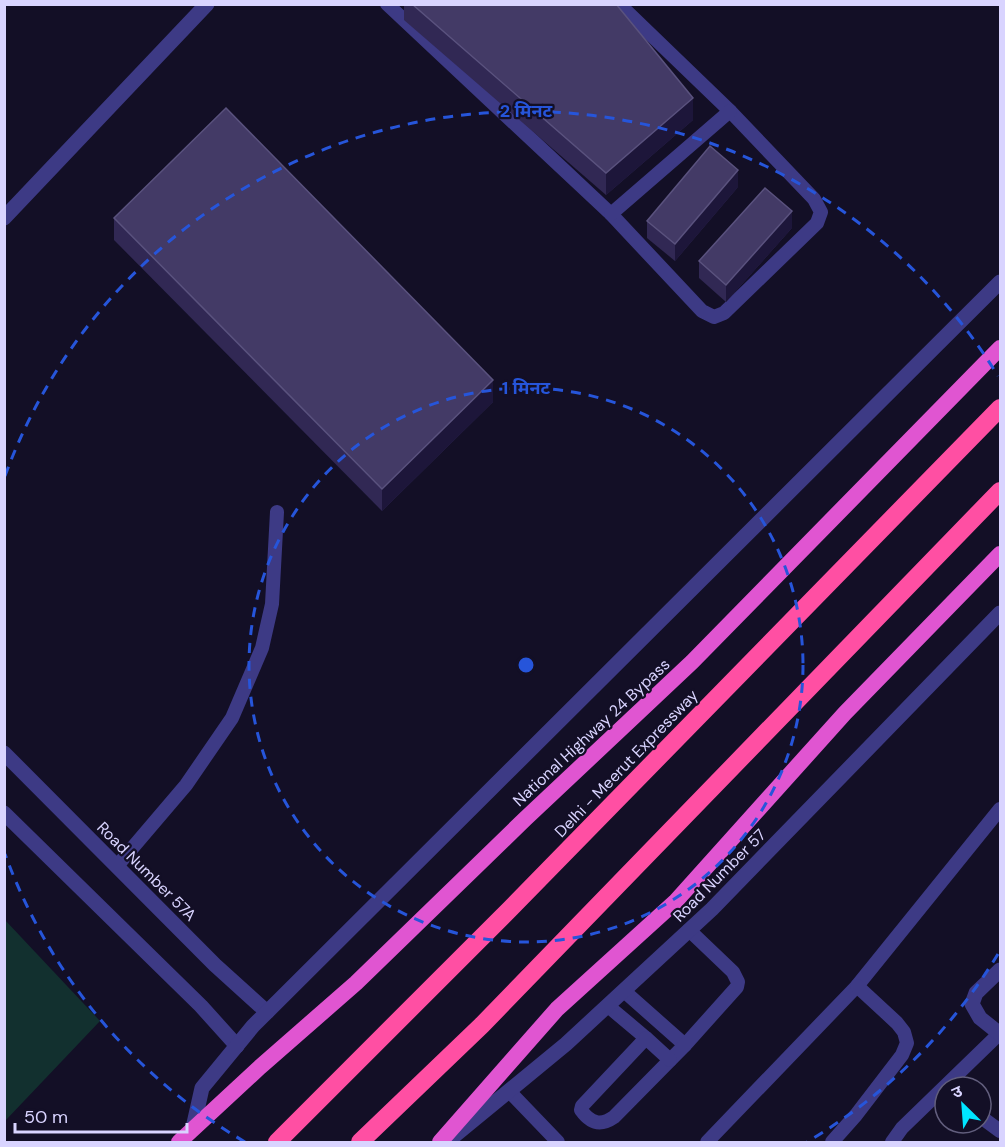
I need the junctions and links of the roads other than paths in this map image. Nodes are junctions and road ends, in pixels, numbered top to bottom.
1 (207, 4) edge
2 (387, 4) edge
3 (619, 4) edge
4 (730, 111) junction
5 (611, 214) junction
6 (4, 218) edge
7 (1000, 282) edge
8 (1000, 348) edge
9 (1000, 408) edge
10 (1000, 491) edge
11 (277, 512) dead end
12 (1000, 554) edge
13 (1000, 613) edge
14 (4, 753) edge
15 (1000, 808) edge
16 (4, 813) edge
17 (117, 866) junction
18 (690, 930) junction
19 (1000, 970) edge
20 (856, 986) junction
21 (624, 990) junction
22 (608, 1006) junction
23 (267, 1012) junction
24 (1000, 1034) edge
25 (646, 1038) junction
26 (685, 1045) junction
27 (237, 1046) junction
28 (670, 1060) junction
29 (960, 1075) edge
30 (509, 1091) junction
31 (933, 1101) edge
32 (193, 1128) junction
33 (446, 1142) edge
34 (178, 1143) edge
35 (277, 1143) edge
36 (360, 1143) edge
37 (440, 1143) edge
38 (558, 1143) edge
39 (707, 1143) edge
40 (832, 1143) edge
41 (892, 1143) edge

1 - 6 street
2 - 5 lane
3 - 4 lane
4 - 5 lane
4 - 5 lane
7 - 23 street
8 - 32 highway, National Highway 24 Bypass
9 - 35 highway, Delhi - Meerut Expressway
10 - 36 highway
11 - 17 lane
12 - 37 highway
13 - 18 street, Road Number 57
14 - 17 street, Road Number 57A
15 - 20 lane
16 - 27 street
17 - 23 street, Road Number 57A
18 - 21 street, Road Number 57
18 - 26 lane
19 - 24 street
20 - 39 lane
20 - 40 lane
21 - 22 street, Road Number 57
21 - 26 lane
22 - 25 lane
22 - 30 street, Road Number 57
23 - 27 street
24 - 29 lane
25 - 28 lane
25 - 28 lane
26 - 28 lane
27 - 32 street
30 - 33 street, Road Number 57
30 - 38 lane
31 - 41 lane
32 - 34 highway, National Highway 24 Bypass

